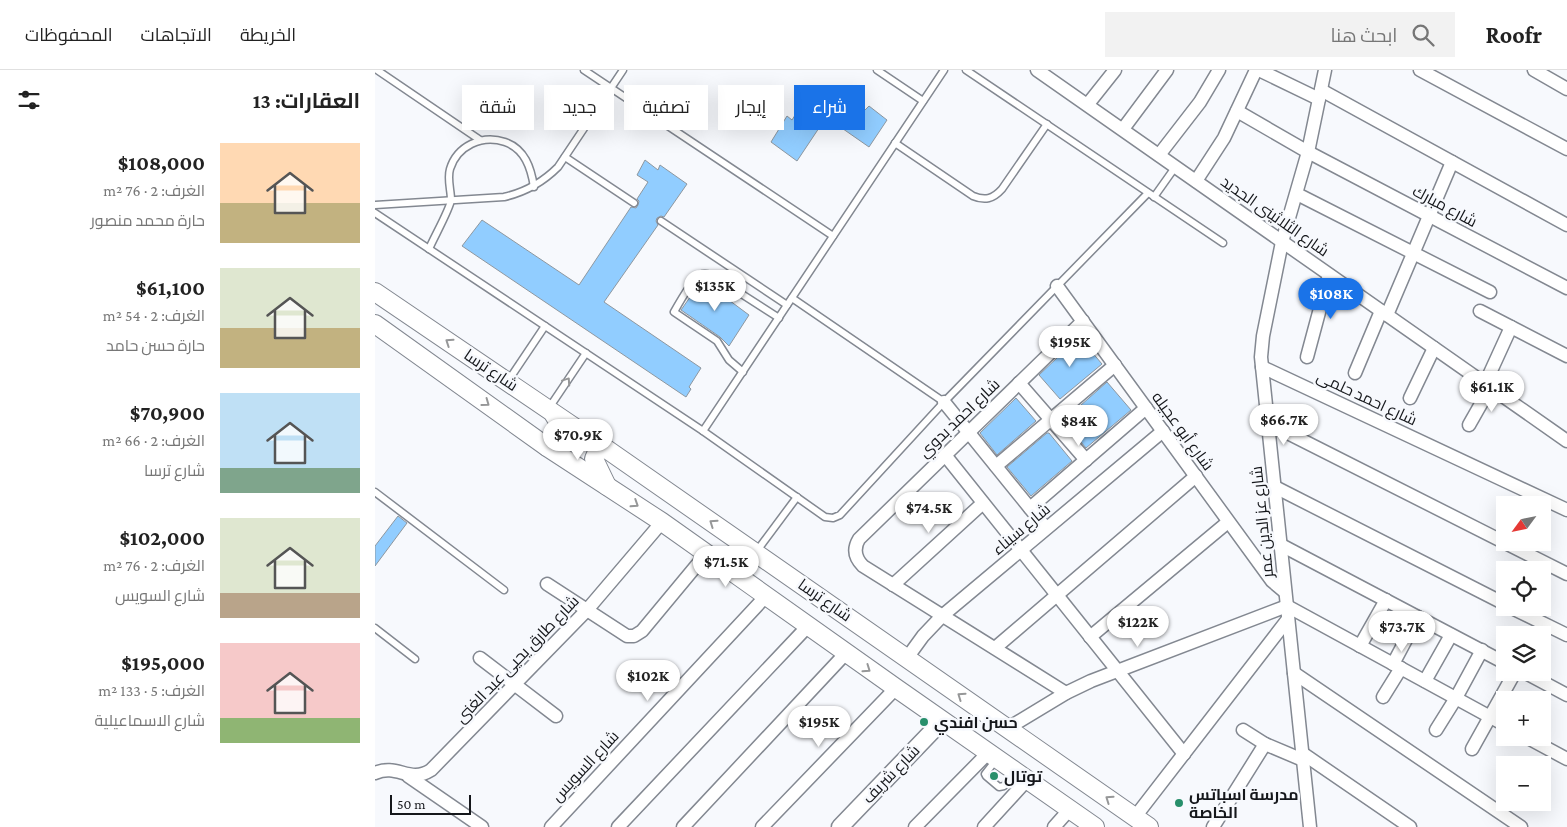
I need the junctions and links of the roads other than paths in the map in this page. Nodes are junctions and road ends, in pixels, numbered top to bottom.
1 (377, 70) edge
2 (583, 70) edge
3 (623, 70) edge
4 (877, 70) edge
5 (944, 70) edge
6 (967, 70) edge
7 (1037, 70) edge
8 (1167, 70) edge
9 (1219, 70) edge
10 (1257, 70) edge
11 (1325, 70) edge
12 (1420, 70) edge
13 (1534, 70) edge
14 (1110, 72) edge
15 (606, 85) edge
16 (613, 85) edge
17 (1567, 89) edge
18 (614, 90) edge
19 (1320, 95) junction
20 (923, 101) junction
21 (1088, 104) junction
22 (1237, 111) junction
23 (1047, 124) junction
24 (1123, 129) junction
25 (583, 130) edge
26 (480, 140) junction
27 (895, 143) junction
28 (1567, 149) edge
29 (1308, 152) junction
30 (1159, 155) junction
31 (565, 157) junction
32 (1452, 162) junction
33 (1176, 166) junction
34 (1196, 180) junction
35 (533, 187) junction
36 (1297, 194) junction
37 (1151, 195) junction
38 (451, 201) junction
39 (634, 203) dead end
40 (375, 205) edge
41 (375, 213) edge
42 (1429, 216) junction
43 (661, 221) dead end
44 (1567, 225) edge
45 (833, 236) junction
46 (1282, 242) junction
47 (1223, 243) dead end
48 (429, 249) junction
49 (1413, 253) junction
50 (1329, 275) junction
51 (1057, 286) junction
52 (1567, 288) edge
53 (375, 292) edge
54 (1490, 292) dead end
55 (792, 298) junction
56 (787, 305) junction
57 (1480, 311) dead end
58 (1384, 313) junction
59 (779, 318) junction
60 (1083, 321) junction
61 (375, 324) edge
62 (545, 326) junction
63 (1511, 327) junction
64 (1434, 348) junction
65 (586, 353) junction
66 (1567, 356) edge
67 (1307, 357) dead end
68 (1115, 366) junction
69 (1262, 367) junction
70 (743, 372) junction
71 (1355, 373) dead end
72 (508, 381) junction
73 (1019, 383) junction
74 (1487, 386) junction
75 (1410, 398) dead end
76 (944, 402) junction
77 (1146, 408) junction
78 (550, 410) junction
79 (1051, 419) junction
80 (1268, 423) junction
81 (1469, 425) dead end
82 (703, 431) junction
83 (1163, 431) junction
84 (969, 432) junction
85 (1566, 436) edge
86 (547, 447) junction
87 (605, 448) junction
88 (945, 455) junction
89 (1086, 460) junction
90 (995, 466) junction
91 (1195, 476) junction
92 (608, 487) junction
93 (1275, 487) junction
94 (375, 492) edge
95 (797, 497) junction
96 (983, 503) junction
97 (1030, 508) junction
98 (1567, 510) edge
99 (662, 522) junction
100 (1228, 522) junction
101 (1046, 528) junction
102 (1281, 545) junction
103 (1021, 550) junction
104 (756, 553) junction
105 (706, 554) junction
106 (1567, 574) edge
107 (547, 584) dead end
108 (893, 585) junction
109 (504, 590) dead end
110 (1285, 592) junction
111 (1057, 595) junction
112 (766, 596) junction
113 (1496, 599) edge
114 (1386, 600) junction
115 (587, 610) junction
116 (1287, 612) junction
117 (942, 616) junction
118 (1528, 616) edge
119 (1419, 617) junction
120 (808, 626) junction
121 (375, 628) edge
122 (1451, 635) junction
123 (1567, 635) edge
124 (1090, 637) junction
125 (1360, 646) junction
126 (995, 648) junction
127 (1481, 650) junction
128 (846, 654) junction
129 (480, 658) dead end
130 (907, 658) junction
131 (1496, 658) edge
132 (415, 659) dead end
133 (1397, 666) junction
134 (1117, 670) junction
135 (1294, 672) junction
136 (1425, 681) junction
137 (1510, 681) edge
138 (1541, 681) edge
139 (515, 684) junction
140 (895, 688) junction
141 (1067, 693) junction
142 (1567, 695) edge
143 (1383, 697) dead end
144 (1456, 698) junction
145 (556, 716) dead end
146 (1490, 717) junction
147 (1496, 720) edge
148 (942, 721) junction
149 (1008, 728) junction
150 (1243, 730) dead end
151 (1436, 730) dead end
152 (1265, 744) junction
153 (1543, 746) edge
154 (1472, 749) dead end
155 (1184, 754) junction
156 (993, 756) junction
157 (1302, 756) junction
158 (1567, 759) edge
159 (375, 773) edge
160 (407, 775) junction
161 (1021, 776) junction
162 (1069, 809) junction
163 (1142, 822) edge
164 (482, 827) edge
165 (551, 827) edge
166 (618, 827) edge
167 (683, 827) edge
168 (762, 827) edge
169 (840, 827) edge
170 (915, 827) edge
171 (984, 827) edge
172 (1054, 827) edge
173 (1095, 827) edge
174 (1213, 827) edge
175 (1310, 827) edge
176 (1410, 827) edge
177 (1521, 827) edge

1 - 26 lane
2 - 15 lane
3 - 16 lane
4 - 20 lane
5 - 20 lane
6 - 23 lane
7 - 21 street, شارع الثلاثينى الجديد
8 - 24 street
9 - 30 street
10 - 19 street
10 - 22 street
11 - 19 street, شارع عز الدين عمر
12 - 28 street
13 - 17 street
14 - 21 street
18 - 45 lane
19 - 29 street, شارع عز الدين عمر
19 - 32 street
20 - 27 lane
21 - 24 street, شارع الثلاثينى الجديد
22 - 29 street, شارع مبارك
22 - 34 street
23 - 27 lane
23 - 37 lane
24 - 30 street, شارع الثلاثينى الجديد
25 - 31 lane
26 - 35 lane
26 - 38 lane
27 - 45 lane
29 - 36 street, شارع عز الدين عمر
29 - 42 street, شارع مبارك
30 - 33 street, شارع الثلاثينى الجديد
31 - 35 lane
31 - 39 lane
32 - 42 street
32 - 44 street
33 - 34 street, شارع الثلاثينى الجديد
33 - 37 lane
34 - 46 street, شارع الثلاثينى الجديد
35 - 38 lane
36 - 46 street, شارع عز الدين عمر
36 - 49 street
37 - 47 lane
37 - 51 lane
38 - 40 lane
38 - 48 lane
41 - 48 lane
42 - 49 street
42 - 52 street, شارع مبارك
43 - 56 lane
45 - 55 lane
46 - 50 street, شارع الثلاثينى الجديد
46 - 69 street, شارع عز الدين عمر
48 - 62 lane
49 - 54 street
49 - 58 street
50 - 58 street, شارع الثلاثينى الجديد
50 - 67 street
51 - 60 street, شارع أبو عجيله
51 - 76 lane
72 -> 53 main road, شارع ترسا
55 - 56 lane
55 - 76 lane
56 - 59 lane
57 - 63 street
58 - 64 street, شارع الثلاثينى الجديد
58 - 71 street
59 - 70 lane
59 - 70 lane
60 - 68 street, شارع أبو عجيله
60 - 73 street, شارع احمد بدوي
61 -> 86 main road, شارع ترسا
62 - 65 lane
62 - 72 lane
63 - 66 street
63 - 74 street
64 - 74 street, شارع الثلاثينى الجديد
64 - 75 street
78 -> 65 lane
65 - 82 lane
68 - 77 street, شارع أبو عجيله
68 - 79 street
69 - 80 street, شارع عز الدين عمر
69 - 98 street, شارع احمد حلمى
70 - 82 lane
72 - 78 main road, شارع ترسا
73 - 79 street
73 - 84 street, شارع احمد بدوي
74 - 81 street
74 - 85 street, شارع الثلاثينى الجديد
76 - 84 street
76 - 95 lane
77 - 83 street, شارع أبو عجيله
77 - 89 street
78 - 86 main road
78 - 87 main road, شارع ترسا
79 - 89 street
79 - 90 street
80 - 93 street, شارع عز الدين عمر
80 - 106 street
82 - 95 lane
83 - 91 street, شارع أبو عجيله
83 - 101 street, شارع سيناء
84 - 88 street, شارع احمد بدوي
84 - 90 street
86 - 92 main road, شارع ترسا
87 - 92 main road
104 -> 87 main road, شارع ترسا
88 - 96 street
88 - 108 street, شارع احمد بدوي
89 - 97 street
90 - 97 street
91 - 100 street, شارع أبو عجيله
91 - 111 street
92 -> 99 main road, شارع ترسا
93 - 102 street, شارع عز الدين عمر
93 - 113 street
94 - 109 lane
95 - 104 lane
96 - 103 street
96 - 108 street
97 - 101 street
99 - 105 main road, شارع ترسا
99 - 115 street, شارع طارق يحيى عبد الغنى
100 - 110 street, شارع أبو عجيله
100 - 124 street
101 - 103 street, شارع سيناء
102 - 110 street, شارع عز الدين عمر
102 - 114 street
103 - 111 street
103 - 117 street, شارع سيناء
104 - 130 main road, شارع ترسا
105 - 112 main road, شارع ترسا
105 - 115 street
107 - 115 street
108 - 117 street
110 - 116 street, شارع عز الدين عمر
111 - 124 street
111 - 126 street
112 - 120 main road, شارع ترسا
112 - 165 street, شارع السويس
114 - 119 street
114 - 125 street
115 - 139 street, شارع طارق يحيى عبد الغنى
116 - 125 street
116 - 134 street
116 - 135 street, شارع عز الدين عمر
116 - 155 street
117 - 126 street
117 - 130 street, شارع سيناء
118 - 123 street
119 - 122 street
119 - 133 street
120 - 128 main road, شارع ترسا
120 - 166 street
121 - 132 lane
122 - 127 street
122 - 136 street
124 - 134 street
125 - 133 street
126 - 141 street
127 - 131 street
127 - 144 street
128 -> 140 main road, شارع ترسا
128 - 167 street
129 - 139 street
149 -> 130 main road, شارع ترسا
133 - 136 street
133 - 143 street
134 - 141 street
134 - 155 street
135 - 157 street, شارع عز الدين عمر
135 - 177 street
136 - 144 street
137 - 146 street
138 - 142 street
139 - 145 street
139 - 160 street, شارع طارق يحيى عبد الغنى
140 - 148 main road, شارع ترسا
140 - 168 street
141 - 149 street
144 - 146 street
144 - 151 street
146 - 147 street
146 - 154 street
148 - 156 main road, شارع ترسا
148 - 169 street, شارع شريف
163 -> 149 main road, شارع ترسا
150 - 152 street
152 - 157 street
152 - 174 street
153 - 158 street
155 - 163 street
156 - 161 main road, شارع ترسا
156 - 170 street
157 - 175 street, شارع عز الدين عمر
157 - 176 street
159 - 160 street, شارع طارق يحيى عبد الغنى
160 - 164 street
161 - 162 main road, شارع ترسا
161 - 171 street
162 - 172 street
162 - 173 main road, شارع ترسا

